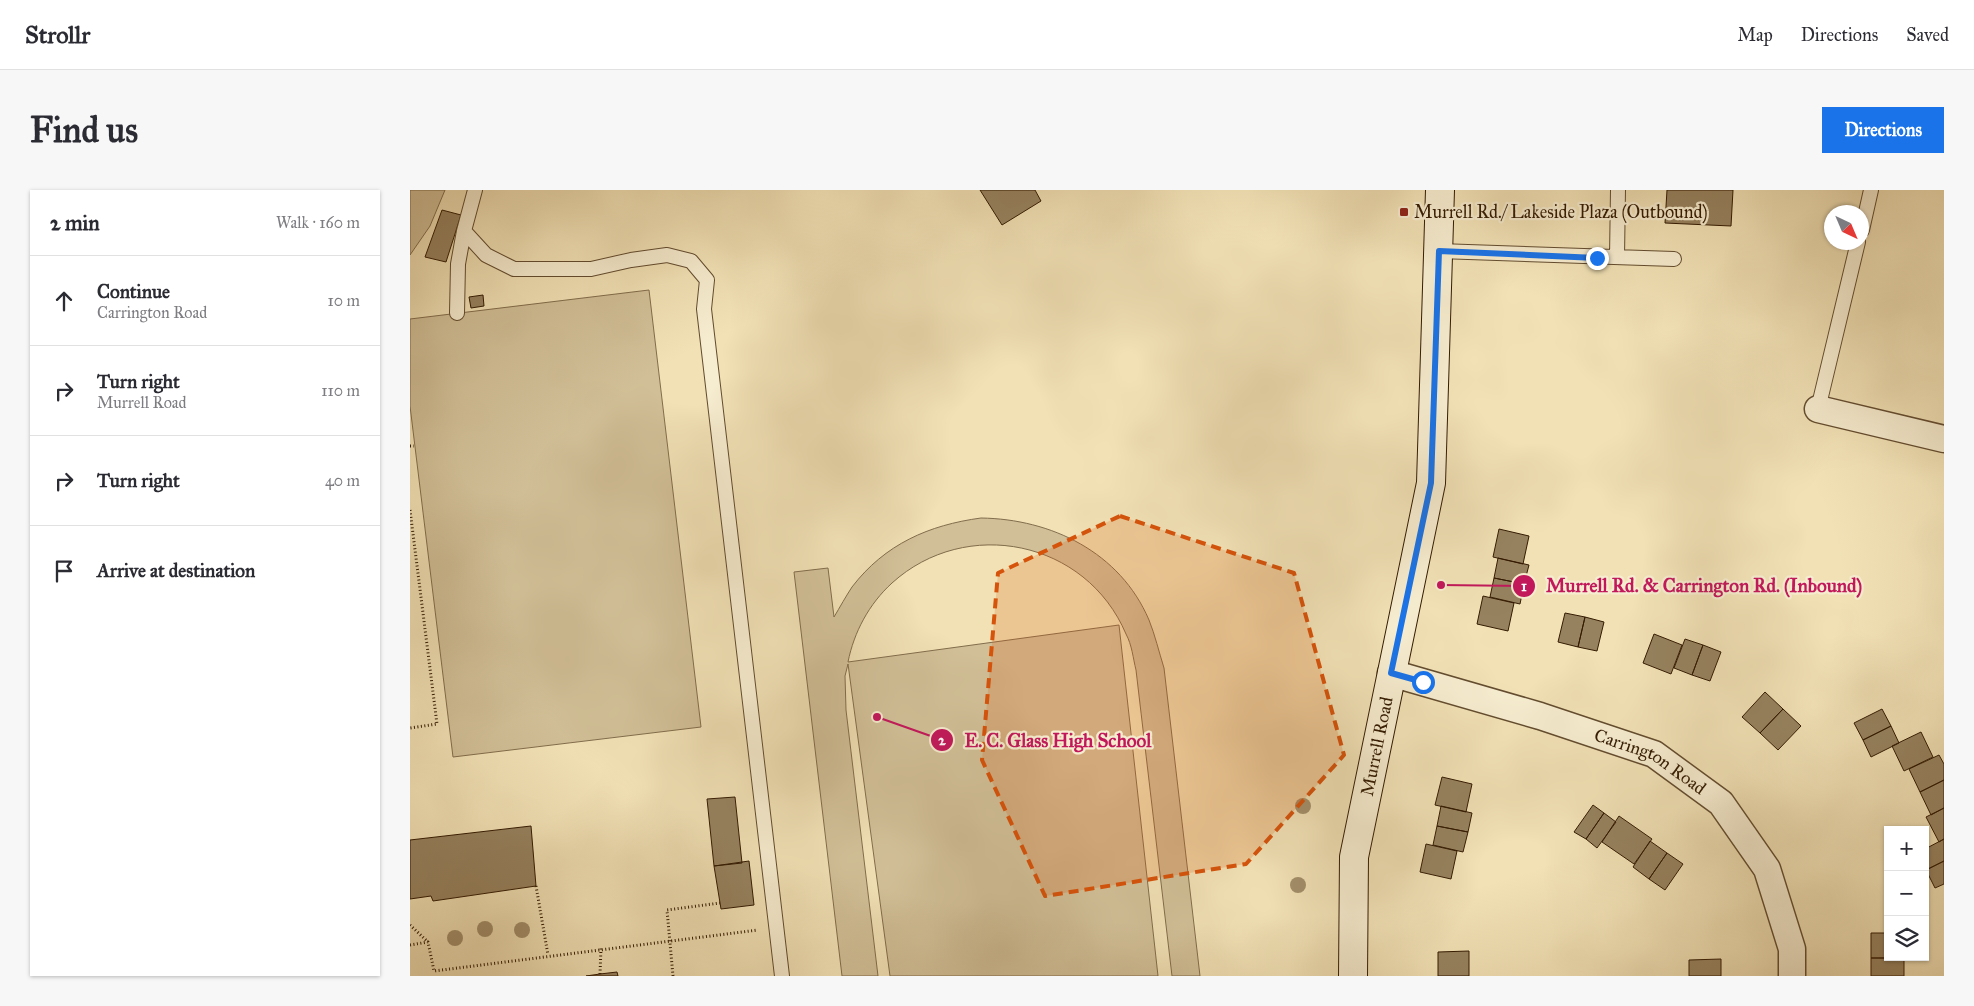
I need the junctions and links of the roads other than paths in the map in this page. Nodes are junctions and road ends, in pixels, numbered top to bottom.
1 (475, 190) edge
2 (1440, 190) edge
3 (1618, 190) edge
4 (1871, 190) edge
5 (1868, 205) edge
6 (464, 231) junction
7 (1856, 250) edge
8 (1439, 251) junction
9 (1617, 257) junction
10 (1674, 259) dead end
11 (457, 313) dead end
12 (1818, 409) joint
13 (1944, 440) edge
14 (1391, 673) junction
15 (782, 976) edge
16 (1353, 976) edge
17 (1792, 976) edge

1 - 6 lane
2 - 8 street, Murrell Road
3 - 9 lane
4 - 5 lane
6 - 11 lane
6 - 15 lane
7 - 12 lane
8 - 9 lane
8 - 14 street, Murrell Road
9 - 10 lane
12 - 13 street
14 - 16 street, Murrell Road
14 - 17 street, Carrington Road

